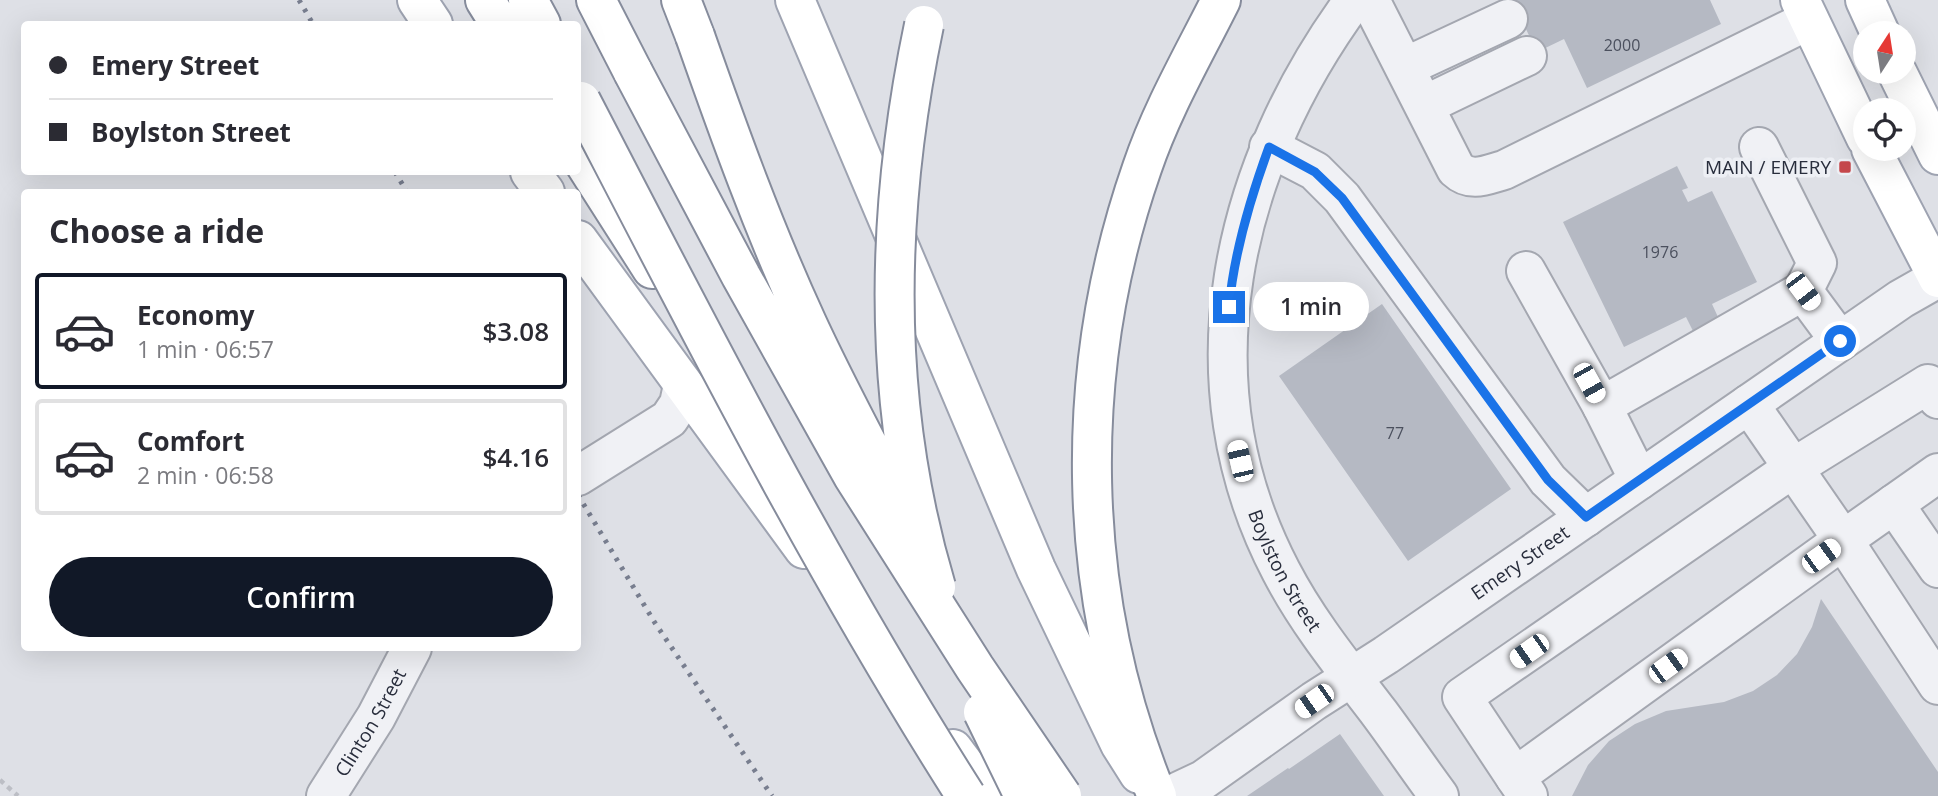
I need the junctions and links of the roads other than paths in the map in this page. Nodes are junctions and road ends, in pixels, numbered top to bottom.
1 (417, 0) edge
2 (485, 0) edge
3 (528, 0) edge
4 (596, 0) edge
5 (681, 0) edge
6 (795, 0) edge
7 (1221, 0) edge
8 (1354, 0) edge
9 (1370, 0) edge
10 (1865, 0) edge
11 (1804, 10) edge
12 (927, 13) edge
13 (1507, 19) dead end
14 (431, 21) edge
15 (498, 21) edge
16 (539, 21) edge
17 (1875, 21) edge
18 (1527, 56) dead end
19 (1405, 68) junction
20 (1903, 84) edge
21 (581, 102) edge
22 (1425, 105) junction
23 (1853, 111) edge
24 (1269, 147) junction
25 (1759, 147) dead end
26 (1938, 155) edge
27 (581, 158) edge
28 (1877, 161) edge
29 (581, 244) edge
30 (1526, 271) dead end
31 (1938, 278) edge
32 (1803, 291) junction
33 (1840, 341) junction
34 (683, 386) junction
35 (731, 388) junction
36 (1938, 399) edge
37 (1749, 404) junction
38 (1602, 406) junction
39 (1793, 468) junction
40 (1938, 473) edge
41 (581, 474) edge
42 (1639, 480) junction
43 (1895, 504) junction
44 (1586, 517) junction
45 (1843, 540) junction
46 (1938, 568) edge
47 (410, 651) edge
48 (1351, 677) junction
49 (1938, 685) edge
50 (1040, 762) junction
51 (1521, 786) edge
52 (326, 796) edge
53 (966, 796) edge
54 (988, 796) edge
55 (1024, 796) edge
56 (1062, 796) edge
57 (1155, 796) edge
58 (1169, 796) edge
59 (1439, 796) edge

1 - 14 main road
2 - 15 main road
3 - 16 main road
4 - 50 main road, bridge
5 - 50 main road, bridge
6 - 57 main road
7 - 57 main road
8 - 24 street, Boylston Street
9 - 19 street
10 - 17 main road
11 - 22 street
11 - 23 main road
12 - 55 main road, bridge
13 - 19 street
18 - 22 street
19 - 22 street
20 - 26 main road
21 - 35 main road, bridge
24 - 44 street
24 - 48 street, Boylston Street
25 - 32 street
27 - 35 main road, bridge
28 - 31 main road
29 - 34 main road
30 - 38 street
31 - 33 street, Emery Street
32 - 33 street
32 - 38 street
33 - 37 street, Emery Street
34 - 41 street
34 - 54 main road
35 - 53 main road, bridge
36 - 39 street
37 - 39 street
37 - 42 street, Emery Street
38 - 42 street
39 - 45 street
39 - 51 street
40 - 43 street
42 - 44 street, Emery Street
43 - 45 street
43 - 46 street
44 - 48 street, Emery Street
45 - 49 street
45 - 51 street
47 - 52 street, Clinton Street
48 - 58 street, Emery Street
48 - 59 street, Boylston Street
50 - 56 main road, bridge

